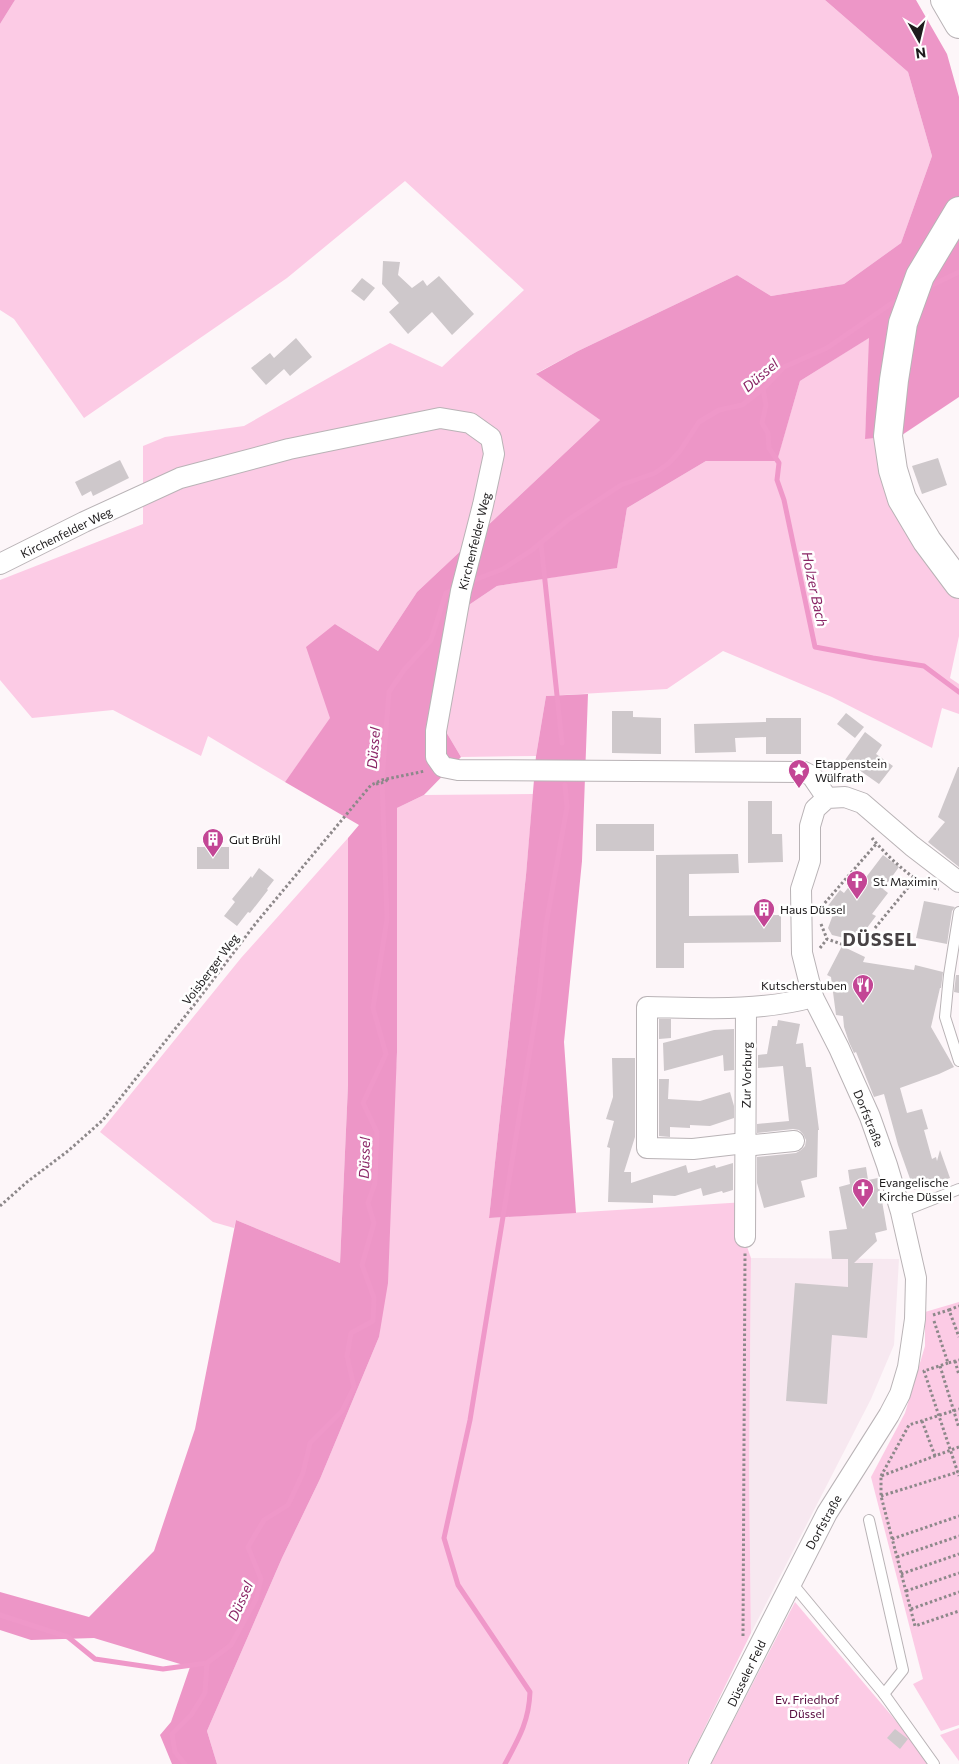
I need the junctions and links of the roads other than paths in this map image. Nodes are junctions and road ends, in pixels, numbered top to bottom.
1 (945, 0) edge
2 (959, 24) edge
3 (959, 211) edge
4 (0, 564) edge
5 (959, 584) edge
6 (827, 798) junction
7 (959, 882) edge
8 (959, 912) edge
9 (813, 997) junction
10 (746, 1008) junction
11 (959, 1061) edge
12 (794, 1141) dead end
13 (745, 1143) junction
14 (959, 1189) edge
15 (901, 1212) junction
16 (745, 1237) road end
17 (869, 1520) dead end
18 (792, 1582) junction
19 (884, 1694) junction
20 (700, 1764) edge
21 (934, 1764) edge

1 - 2 main road
3 - 5 main road
4 - 6 street, Kirchenfelder Weg
6 - 7 street
6 - 9 street, Dorfstraße
8 - 11 lane
9 - 10 street
9 - 15 street, Dorfstraße
10 - 13 street, Zur Vorburg
10 - 13 street
12 - 13 street
13 - 16 street, Zur Vorburg
14 - 15 lane
15 - 18 street, Dorfstraße
17 - 19 lane
18 - 19 lane
18 - 20 street, Düsseler Feld
19 - 21 lane

